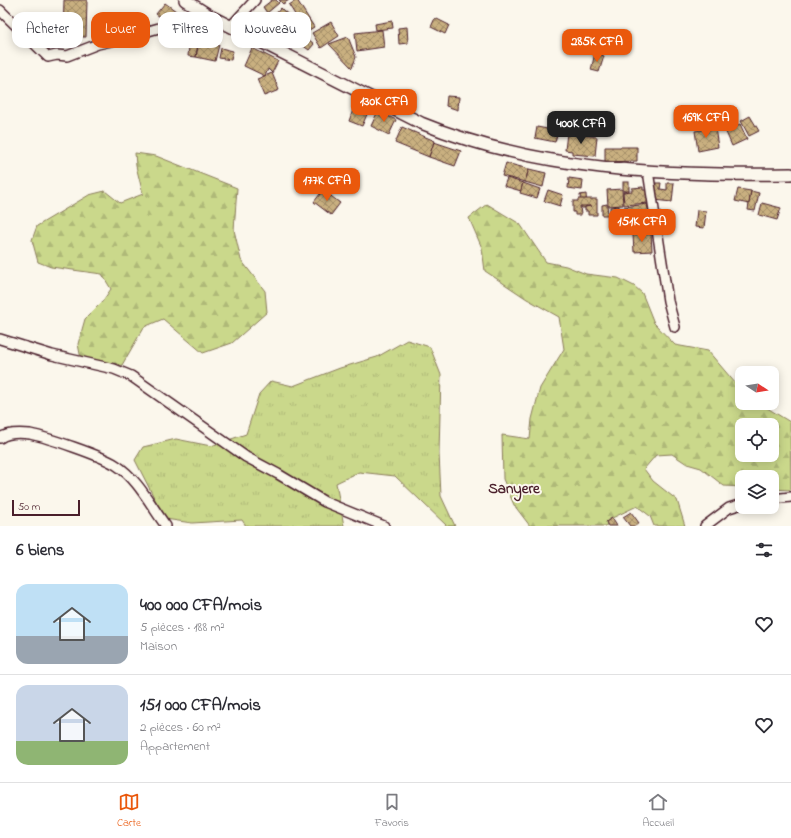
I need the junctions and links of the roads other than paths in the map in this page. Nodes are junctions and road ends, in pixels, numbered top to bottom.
1 (185, 0) edge
2 (255, 0) edge
3 (0, 10) edge
4 (204, 12) edge
5 (244, 12) edge
6 (223, 22) edge
7 (231, 26) edge
8 (158, 28) edge
9 (274, 48) edge
10 (648, 171) junction
11 (791, 174) edge
12 (675, 327) dead end
13 (0, 339) edge
14 (0, 438) edge
15 (791, 498) edge
16 (779, 499) edge
17 (735, 506) edge
18 (166, 526) edge
19 (384, 526) edge
20 (706, 526) edge

1 - 4 street
2 - 5 street
3 - 8 street
6 - 7 street
9 - 10 street
10 - 11 street
10 - 12 street
13 - 19 street
14 - 18 street
15 - 16 street
17 - 20 street

